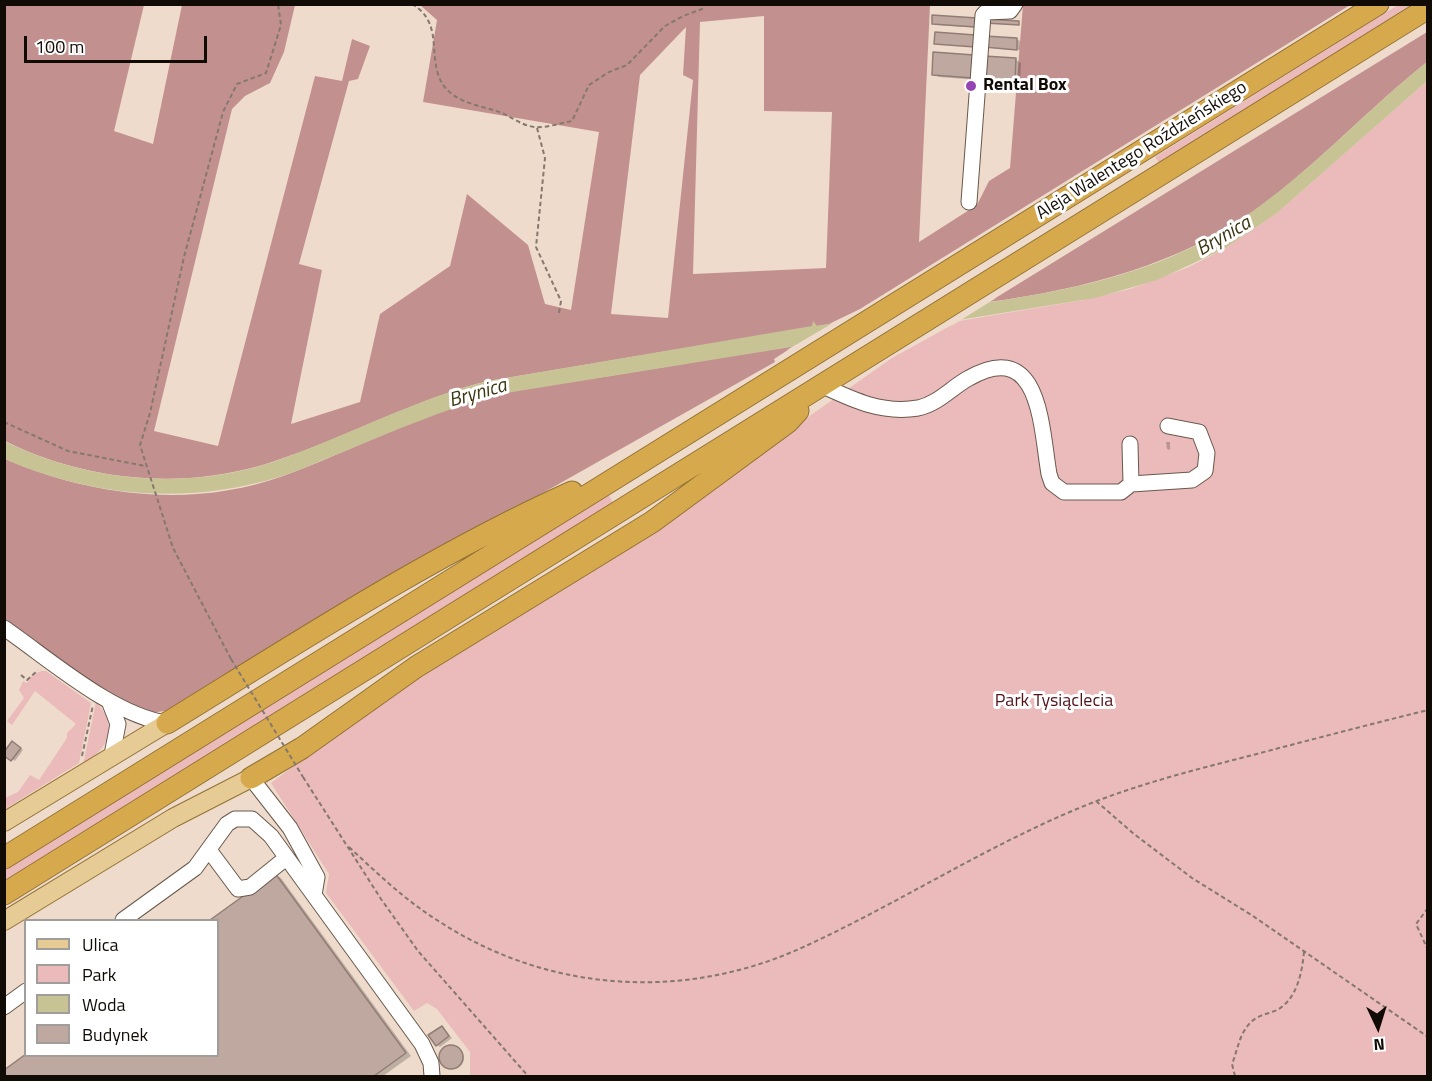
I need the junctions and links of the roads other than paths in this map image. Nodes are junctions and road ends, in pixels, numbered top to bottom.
1 (1015, 4) edge
2 (1378, 4) edge
3 (1428, 8) edge
4 (969, 202) dead end
5 (822, 385) junction
6 (1168, 426) dead end
7 (1130, 444) dead end
8 (649, 457) junction
9 (1131, 484) junction
10 (4, 628) edge
11 (109, 700) junction
12 (166, 723) junction
13 (112, 755) junction
14 (251, 778) junction
15 (4, 822) edge
16 (209, 850) junction
17 (4, 858) edge
18 (286, 858) junction
19 (4, 894) edge
20 (314, 895) junction
21 (126, 919) edge
22 (4, 921) edge
23 (24, 992) edge
24 (4, 1007) edge
25 (432, 1077) edge

1 - 4 street
2 - 8 highway, Aleja Walentego Roździeńskiego
3 - 5 highway, Aleja Walentego Roździeńskiego
5 - 9 street
5 - 14 highway
5 - 19 highway
6 - 9 street
7 - 9 street
8 - 12 highway
8 - 17 highway
10 - 11 street
11 - 12 street
11 - 13 street
12 - 13 main road
13 - 15 main road
14 - 20 street
14 - 22 main road
16 - 18 street
16 - 18 street
16 - 21 street
18 - 20 street
20 - 25 street
23 - 24 street

